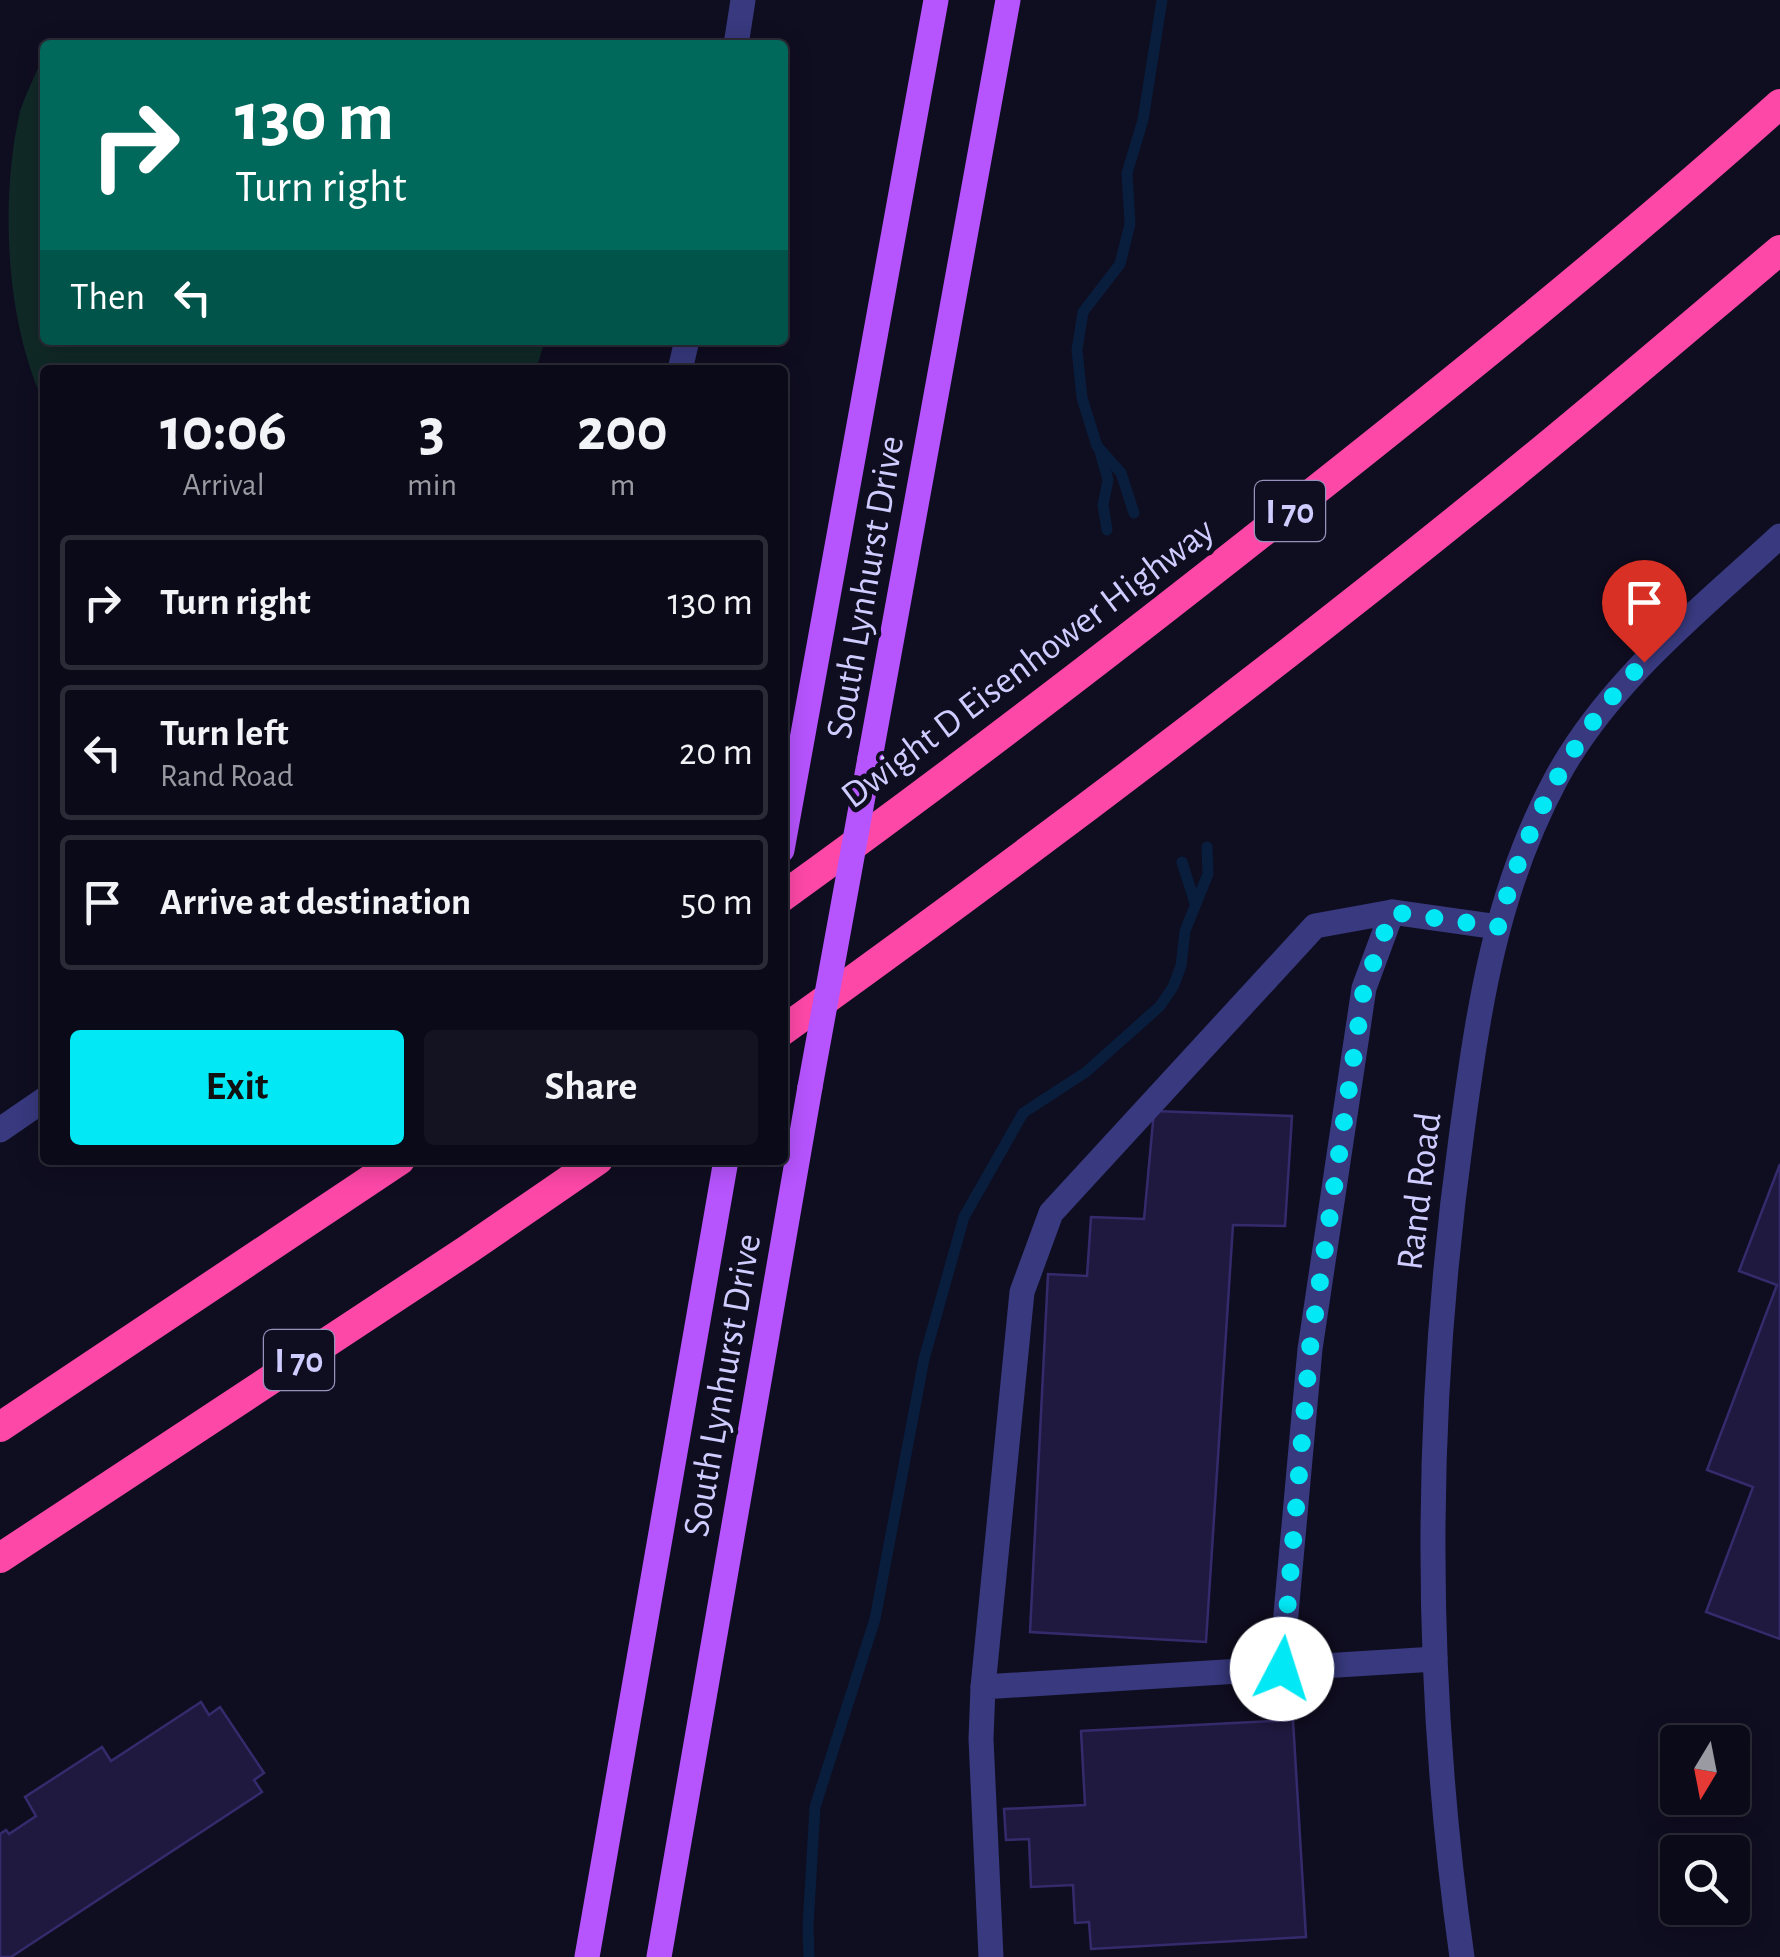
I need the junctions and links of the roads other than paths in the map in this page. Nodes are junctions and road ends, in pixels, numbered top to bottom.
1 (743, 0) edge
2 (936, 0) edge
3 (1008, 0) edge
4 (737, 40) edge
5 (1780, 104) edge
6 (1780, 250) edge
7 (1780, 536) edge
8 (788, 820) edge
9 (788, 893) edge
10 (1392, 912) junction
11 (1498, 927) junction
12 (788, 1028) edge
13 (40, 1102) edge
14 (0, 1130) edge
15 (393, 1165) edge
16 (591, 1165) edge
17 (725, 1165) edge
18 (0, 1427) edge
19 (0, 1558) edge
20 (1435, 1659) junction
21 (1282, 1669) junction
22 (983, 1687) junction
23 (1462, 1956) edge
24 (587, 1957) edge
25 (659, 1957) edge
26 (991, 1957) edge
27 (1443, 1957) edge

1 - 4 street
2 - 8 main road, South Lynhurst Drive
3 - 25 main road, South Lynhurst Drive, bridge
5 - 9 highway, Dwight D Eisenhower Highway / I 70
6 - 12 highway
7 - 11 street, Rand Road
10 - 11 street
10 - 21 street
10 - 22 street
11 - 20 street, Rand Road
13 - 14 street
15 - 18 highway
16 - 19 highway, I 70
17 - 24 main road, South Lynhurst Drive
20 - 21 street
20 - 23 street, Rand Road
21 - 22 street
22 - 26 street
23 - 27 street

